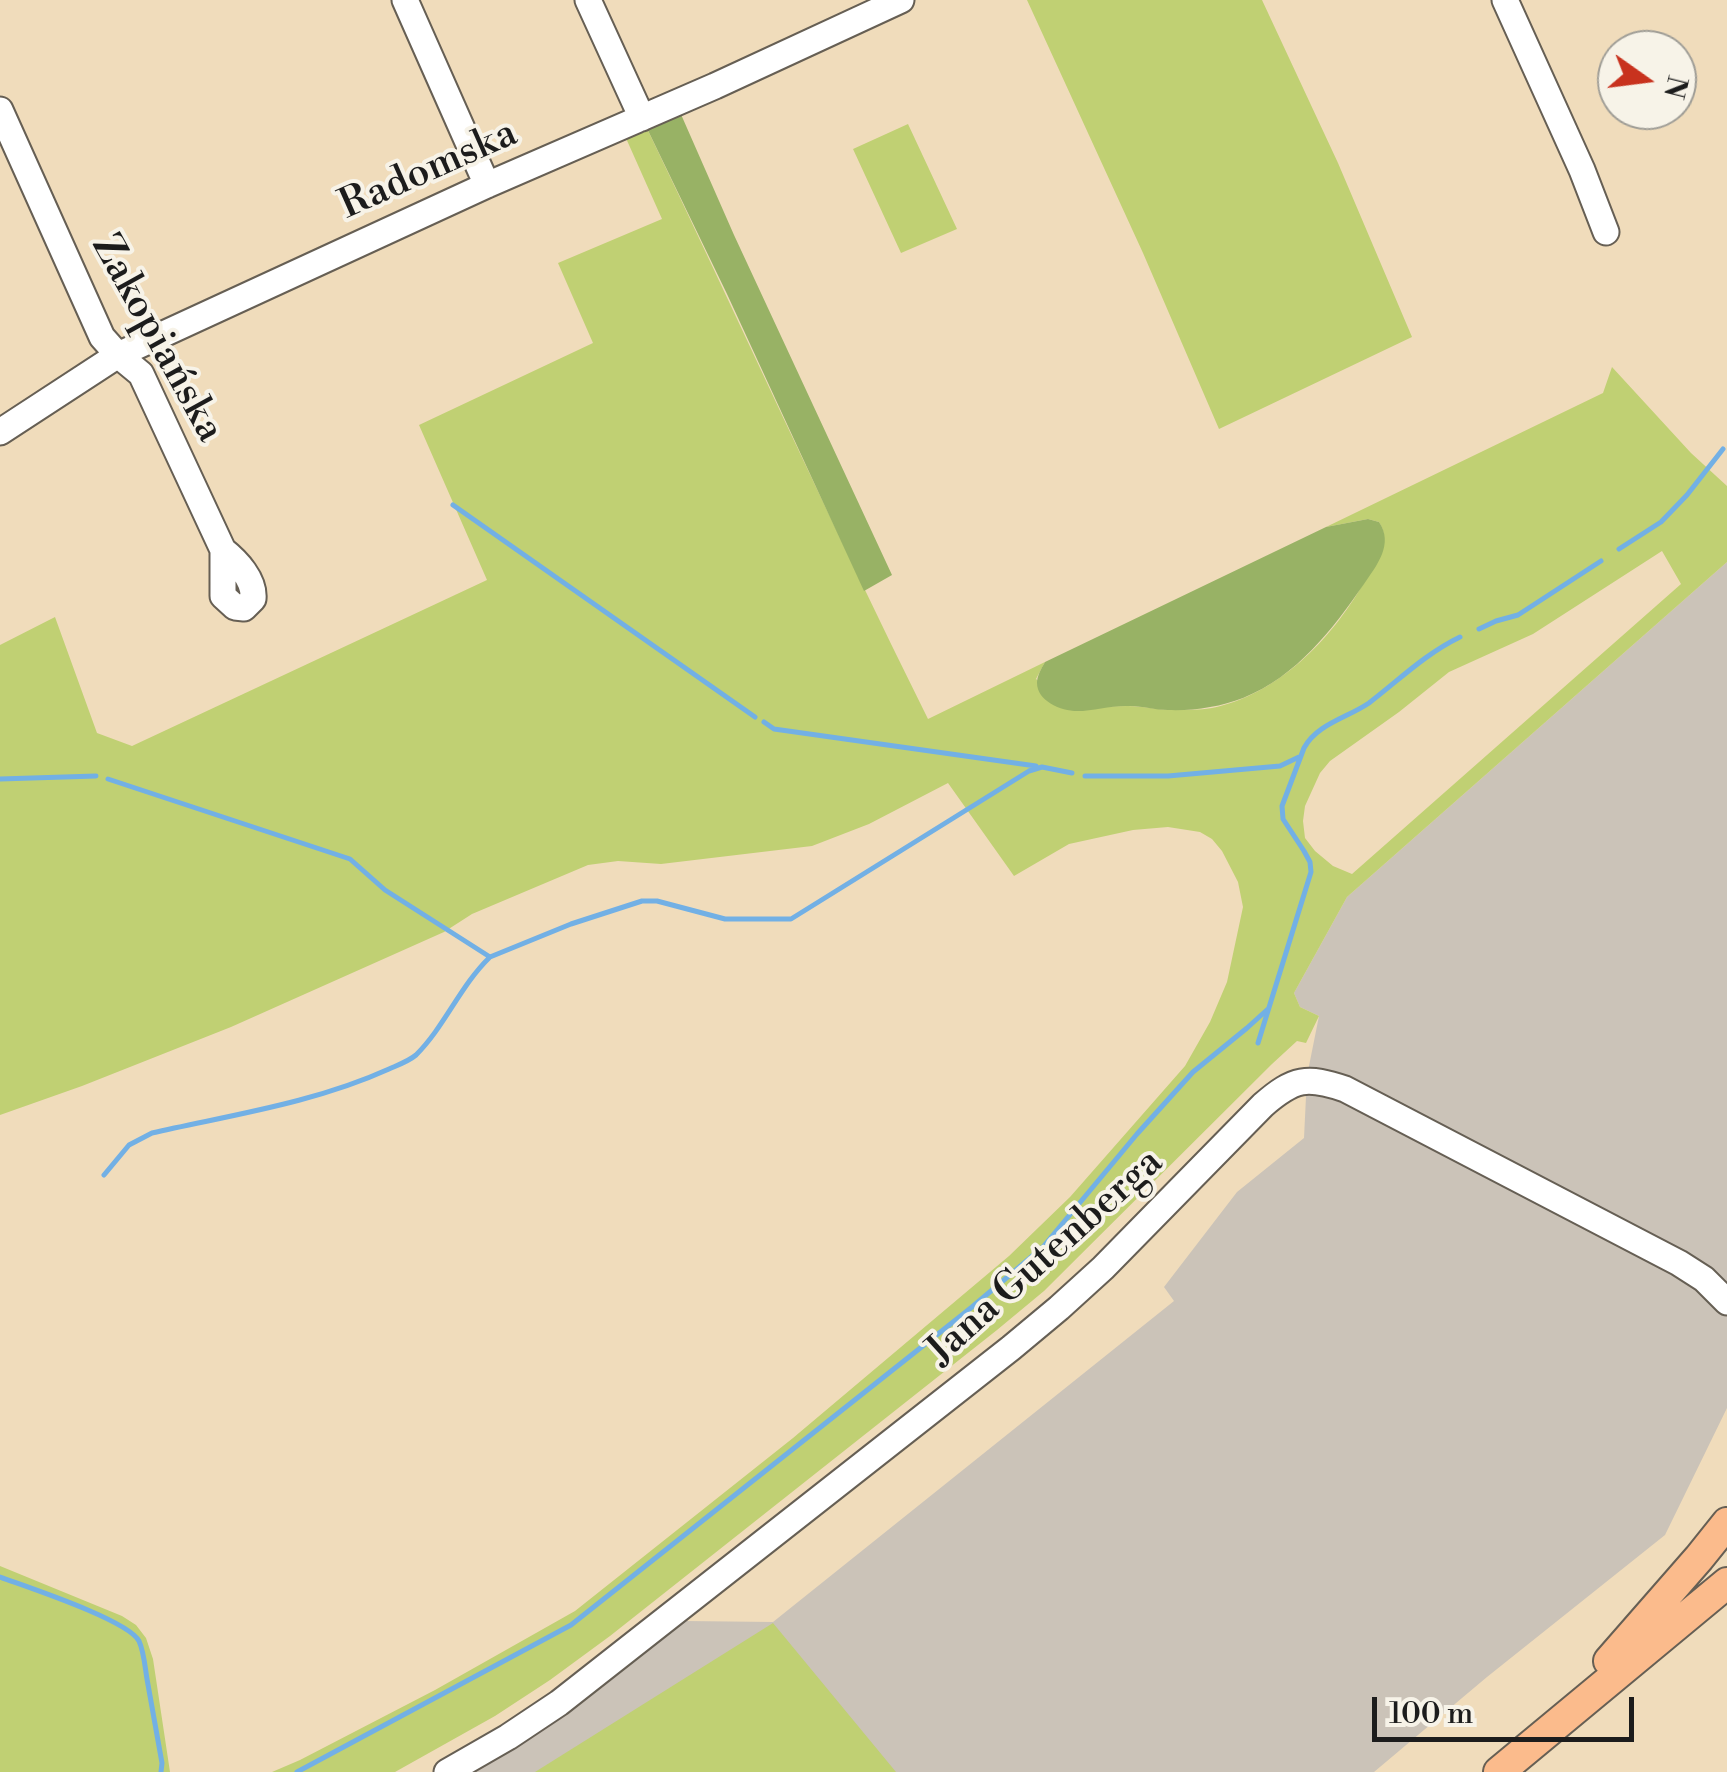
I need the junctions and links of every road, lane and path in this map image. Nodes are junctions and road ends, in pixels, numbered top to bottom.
1 (404, 0) edge
2 (588, 0) edge
3 (900, 0) edge
4 (1505, 0) edge
5 (0, 110) edge
6 (642, 118) junction
7 (487, 185) junction
8 (1606, 232) dead end
9 (118, 355) junction
10 (0, 432) edge
11 (223, 550) dead end
12 (1727, 1302) edge
13 (1727, 1523) edge
14 (1727, 1584) edge
15 (1540, 1738) junction
16 (447, 1772) edge
17 (1499, 1772) edge

1 - 7 street
2 - 6 street
3 - 6 street, Radomska
4 - 8 street
5 - 9 street, Zakopiańska
6 - 7 street, Radomska
7 - 9 street, Radomska
9 - 10 street, Radomska
9 - 11 street, Zakopiańska
12 - 16 street, Jana Gutenberga
13 - 15 main road
14 - 15 main road
15 - 17 main road

